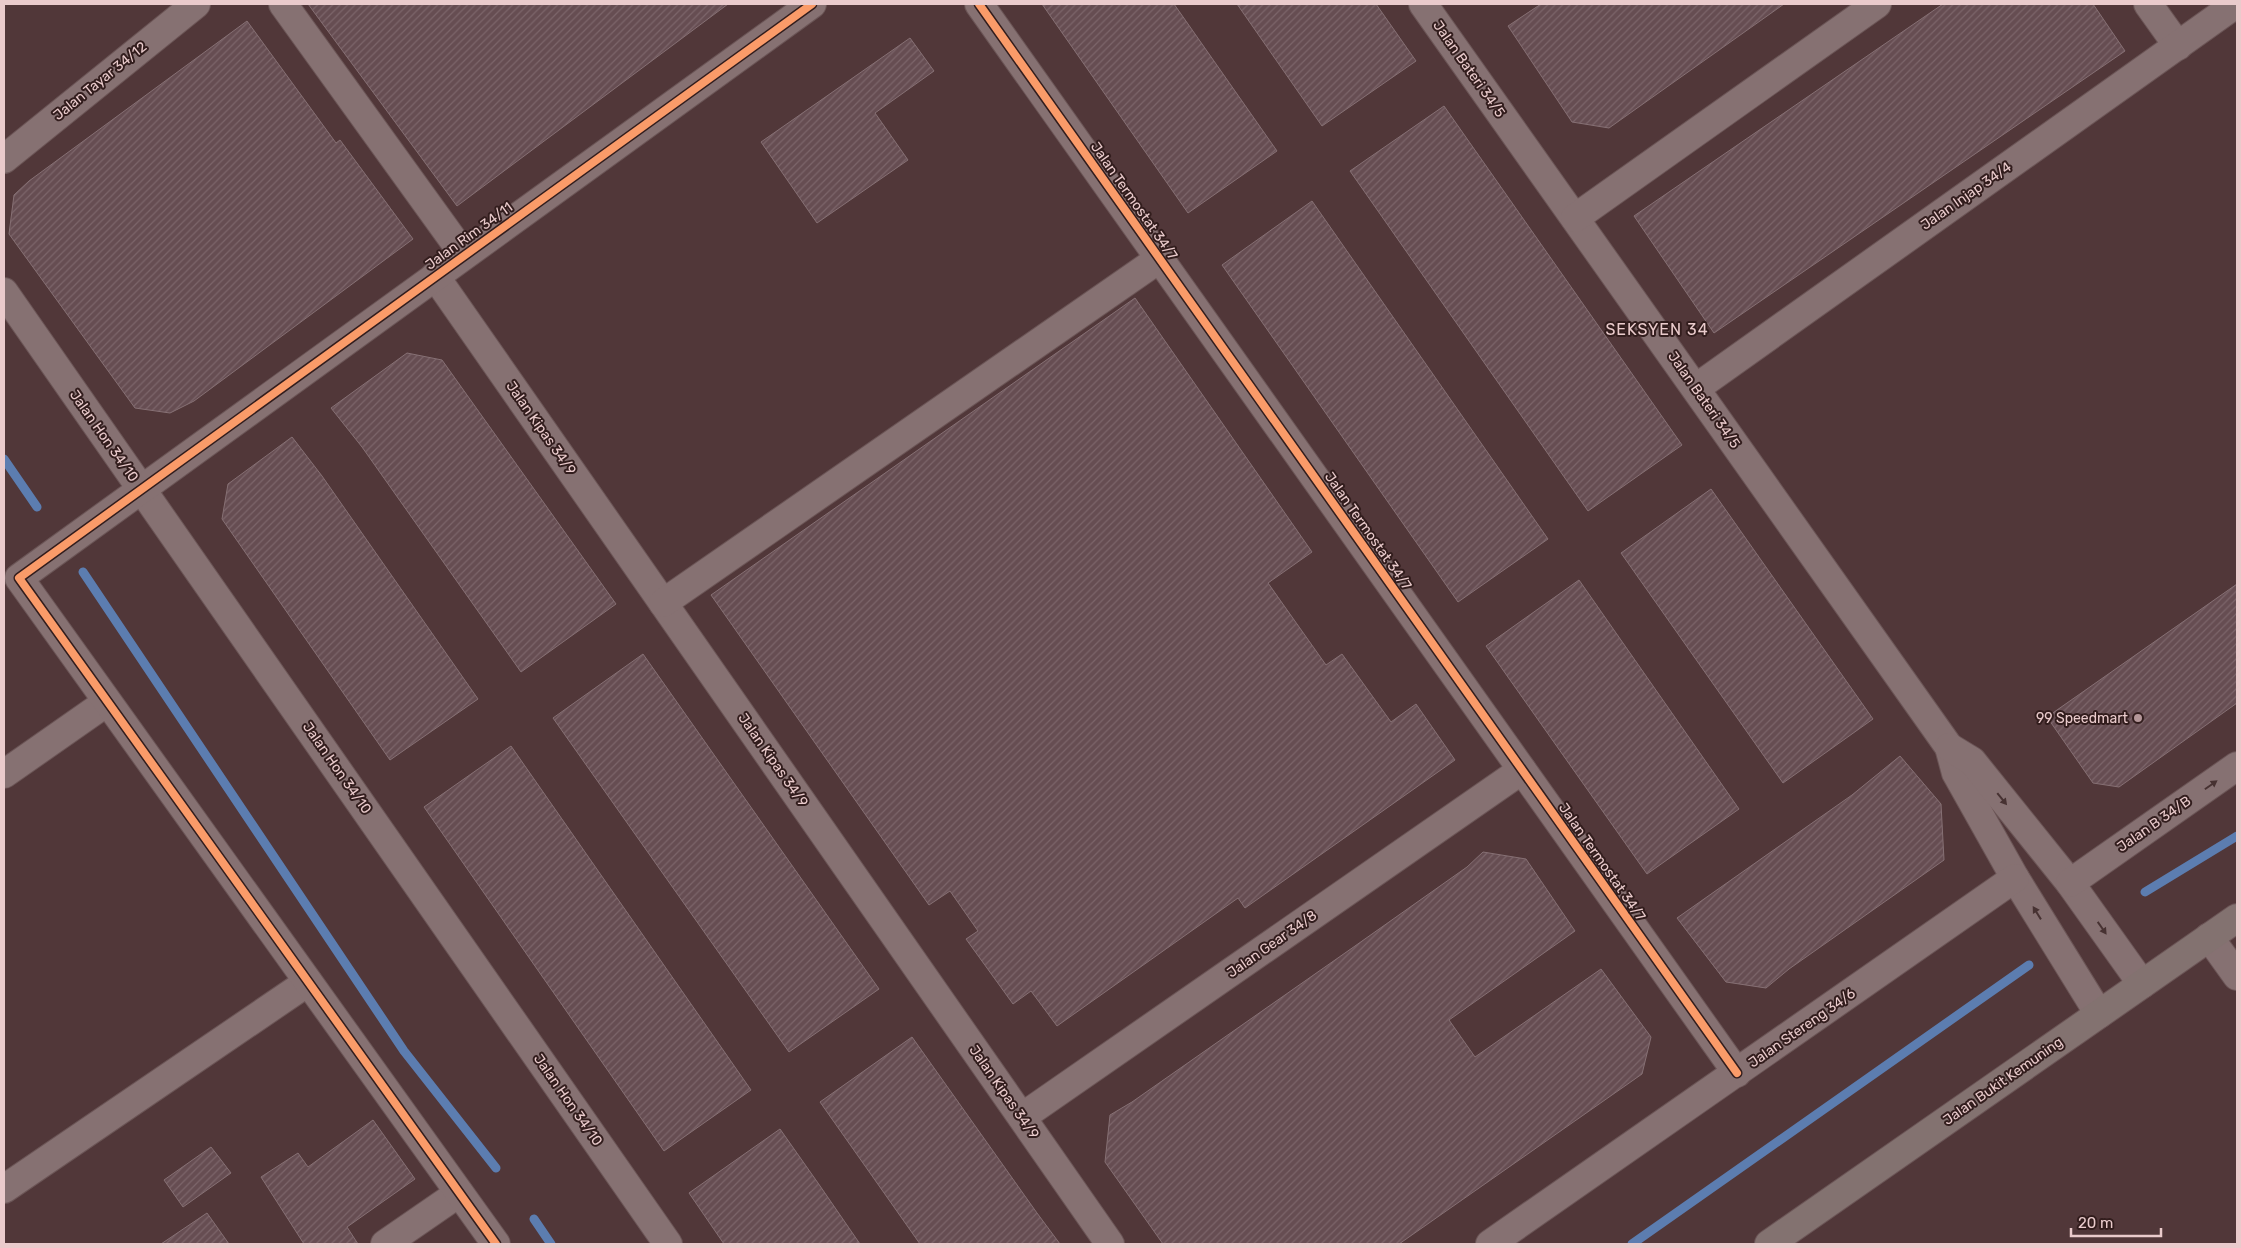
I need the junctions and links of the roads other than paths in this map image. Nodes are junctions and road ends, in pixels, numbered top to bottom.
1 (196, 4) edge
2 (283, 4) edge
3 (979, 4) edge
4 (1423, 4) edge
5 (1877, 4) edge
6 (2148, 4) edge
7 (2236, 4) edge
8 (801, 7) edge
9 (2178, 46) junction
10 (4, 159) edge
11 (1575, 218) junction
12 (464, 255) junction
13 (1159, 259) junction
14 (435, 276) junction
15 (4, 292) edge
16 (1696, 388) junction
17 (142, 489) junction
18 (663, 603) junction
19 (107, 702) junction
20 (1949, 747) junction
21 (2237, 766) edge
22 (1522, 770) junction
23 (4, 774) edge
24 (2015, 878) junction
25 (2070, 883) junction
26 (2237, 918) edge
27 (2209, 937) junction
28 (2237, 976) edge
29 (308, 982) junction
30 (2142, 984) junction
31 (2100, 1014) junction
32 (1737, 1073) junction
33 (1022, 1117) junction
34 (4, 1189) edge
35 (460, 1193) junction
36 (385, 1244) edge
37 (496, 1244) edge
38 (668, 1244) edge
39 (1110, 1244) edge
40 (1490, 1244) edge
41 (1769, 1244) edge

1 - 10 street, Jalan Tayar 34/12
2 - 12 street
3 - 13 street, Jalan Termostat 34/7
4 - 11 street, Jalan Bateri 34/5
5 - 11 street
6 - 9 street
7 - 9 street, Jalan Injap 34/4
8 - 12 street, Jalan Rim 34/11
9 - 16 street, Jalan Injap 34/4
11 - 16 street, Jalan Bateri 34/5
12 - 14 street, Jalan Rim 34/11
13 - 18 street
13 - 22 street, Jalan Termostat 34/7
14 - 17 street, Jalan Rim 34/11
14 - 18 street, Jalan Kipas 34/9
15 - 17 street, Jalan Hon 34/10
16 - 20 street, Jalan Bateri 34/5
17 - 19 street, Jalan Rim 34/11
17 - 38 street, Jalan Hon 34/10
18 - 33 street, Jalan Kipas 34/9
19 - 23 street
19 - 29 street
20 - 24 street
20 -> 25 street
25 -> 21 street, Jalan B 34/B
22 - 32 street, Jalan Termostat 34/7
22 - 33 street, Jalan Gear 34/8
31 -> 24 street
24 - 32 street, Jalan Stereng 34/6
25 -> 30 street
26 - 27 main road, Jalan Bukit Kemuning
27 - 28 street
27 - 30 main road, Jalan Bukit Kemuning
29 - 34 street
29 - 35 street
30 - 31 main road, Jalan Bukit Kemuning
31 - 41 main road, Jalan Bukit Kemuning
32 - 40 street, Jalan Stereng 34/6
33 - 39 street, Jalan Kipas 34/9
35 - 36 street
35 - 37 street

